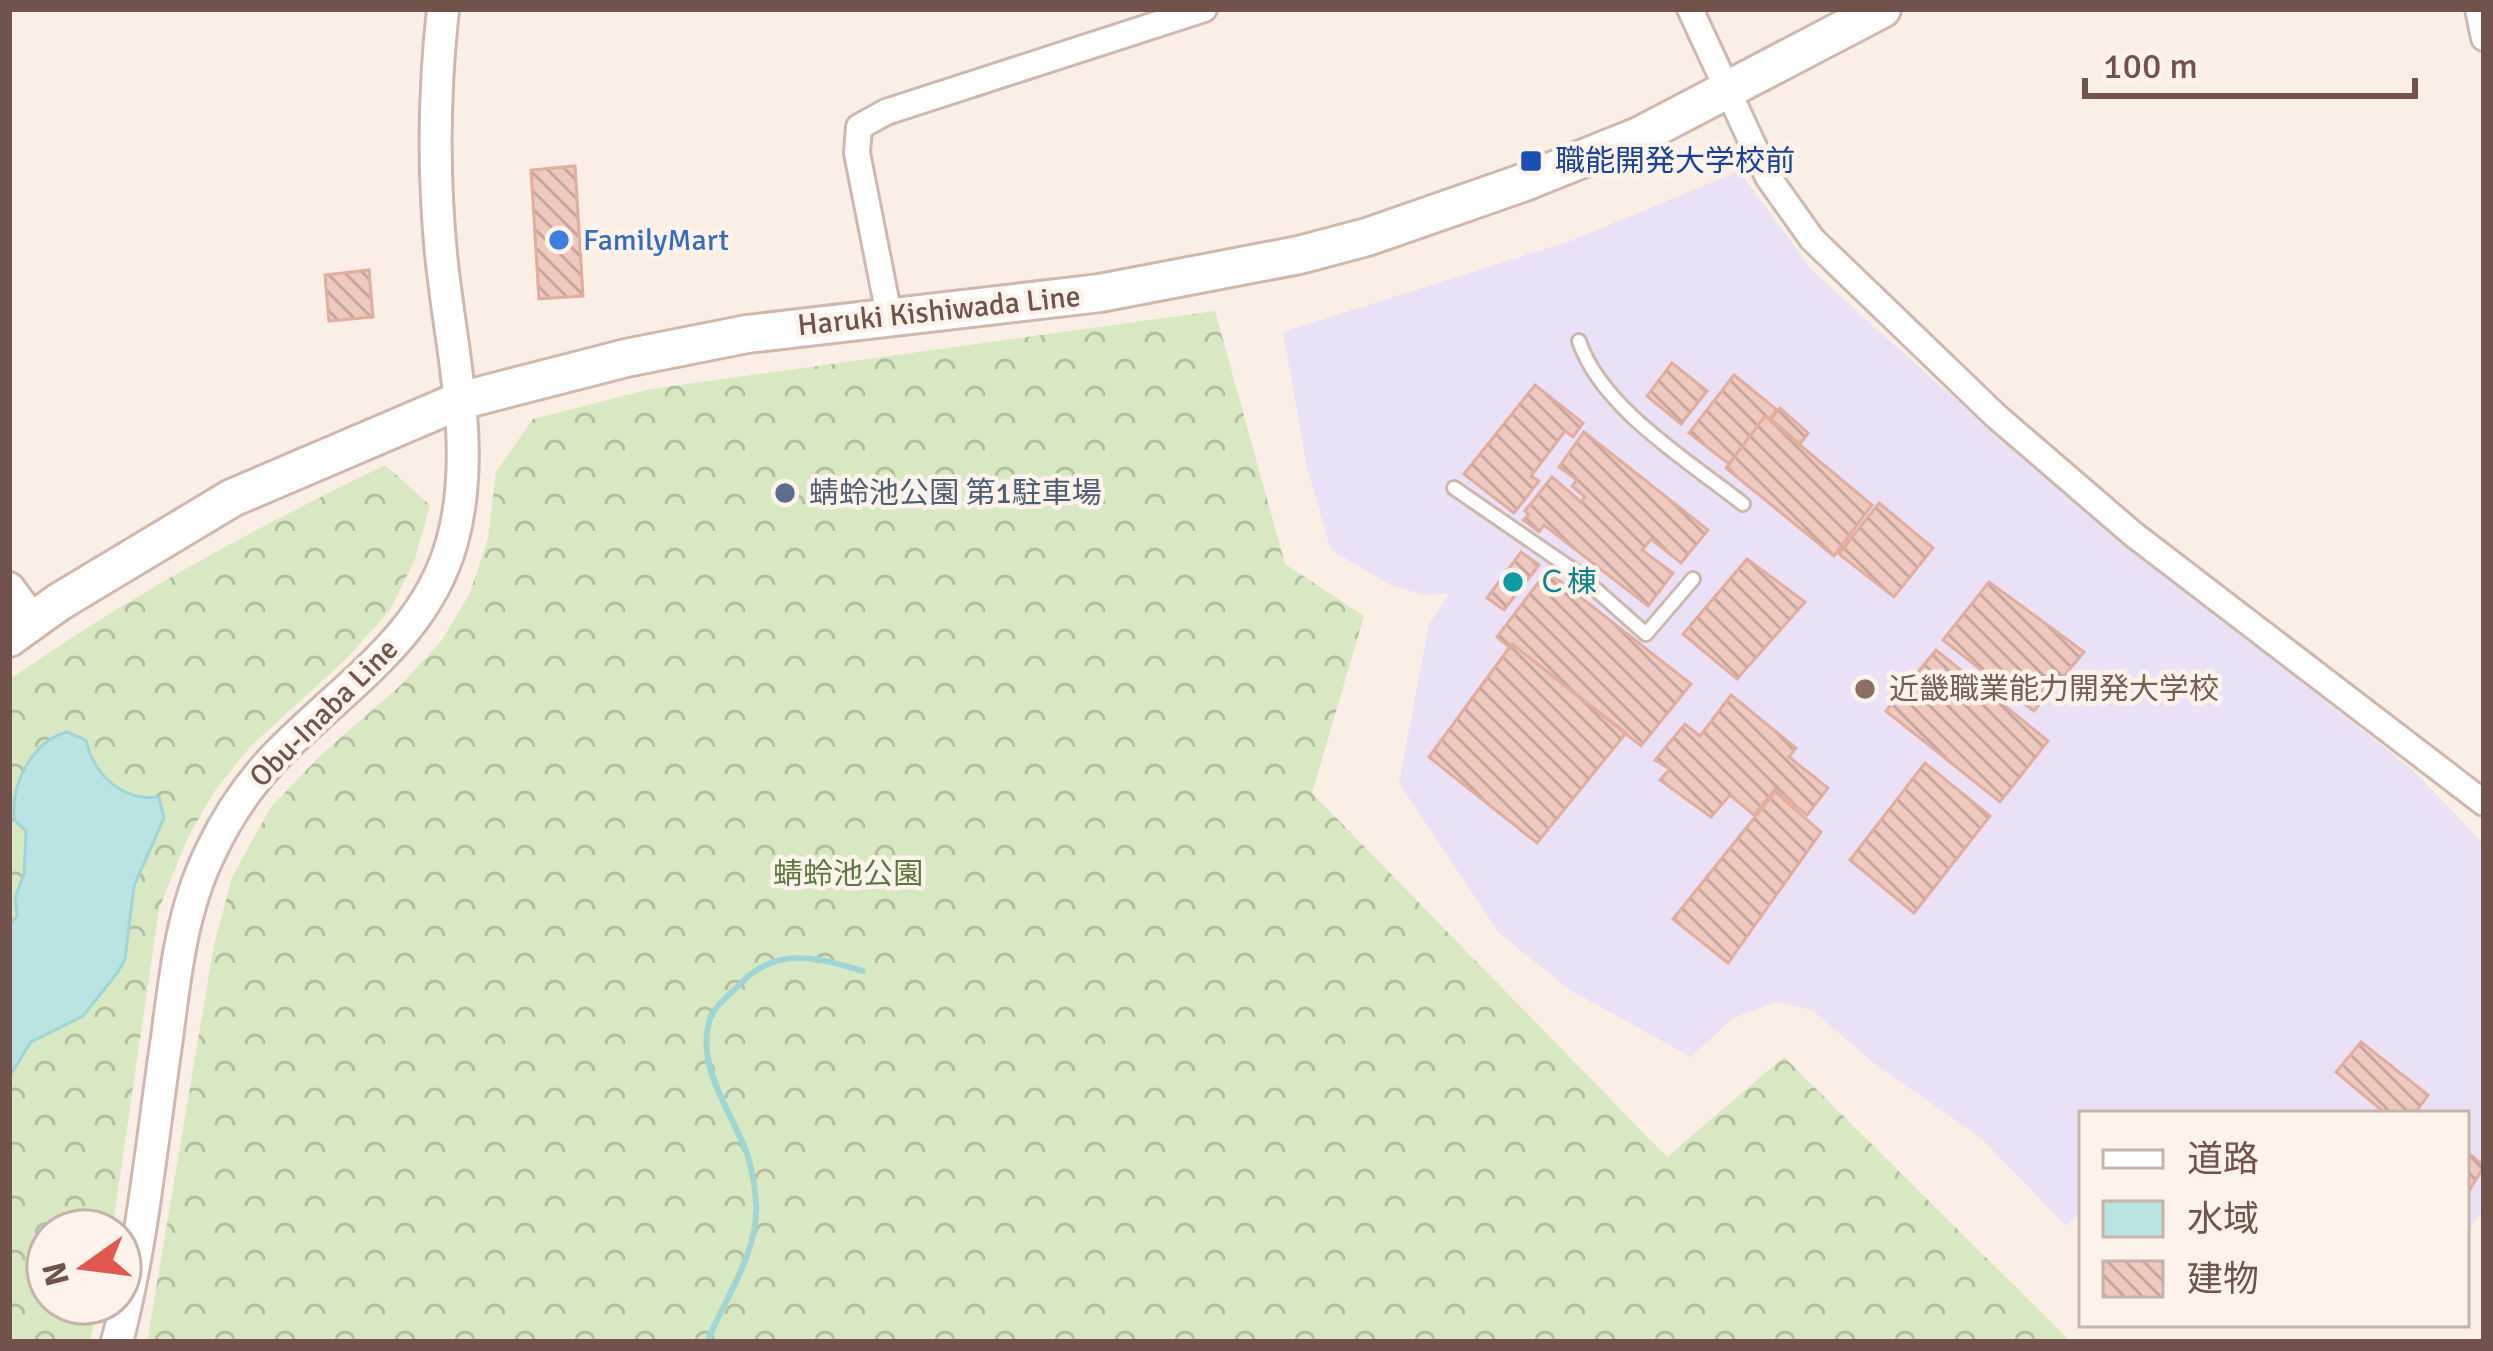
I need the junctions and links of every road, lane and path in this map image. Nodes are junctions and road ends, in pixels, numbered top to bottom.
1 (443, 9) edge
2 (1204, 9) edge
3 (1690, 9) edge
4 (1882, 9) edge
5 (2478, 9) edge
6 (1153, 17) edge
7 (2484, 38) edge
8 (1730, 91) junction
9 (889, 315) junction
10 (1580, 341) dead end
11 (459, 401) junction
12 (1454, 488) dead end
13 (1743, 504) dead end
14 (1693, 579) dead end
15 (9, 588) edge
16 (21, 630) edge
17 (2484, 803) edge
18 (117, 1342) edge

1 - 11 street, Obu-Inaba Line
2 - 6 street
3 - 8 street
4 - 8 main road, Haruki Kishiwada Line
5 - 7 street
6 - 9 street
8 - 9 main road, Haruki Kishiwada Line
8 - 17 street
9 - 11 main road, Haruki Kishiwada Line
10 - 13 lane
11 - 16 main road, Haruki Kishiwada Line
11 - 18 street, Obu-Inaba Line
12 - 14 lane
15 - 16 street

